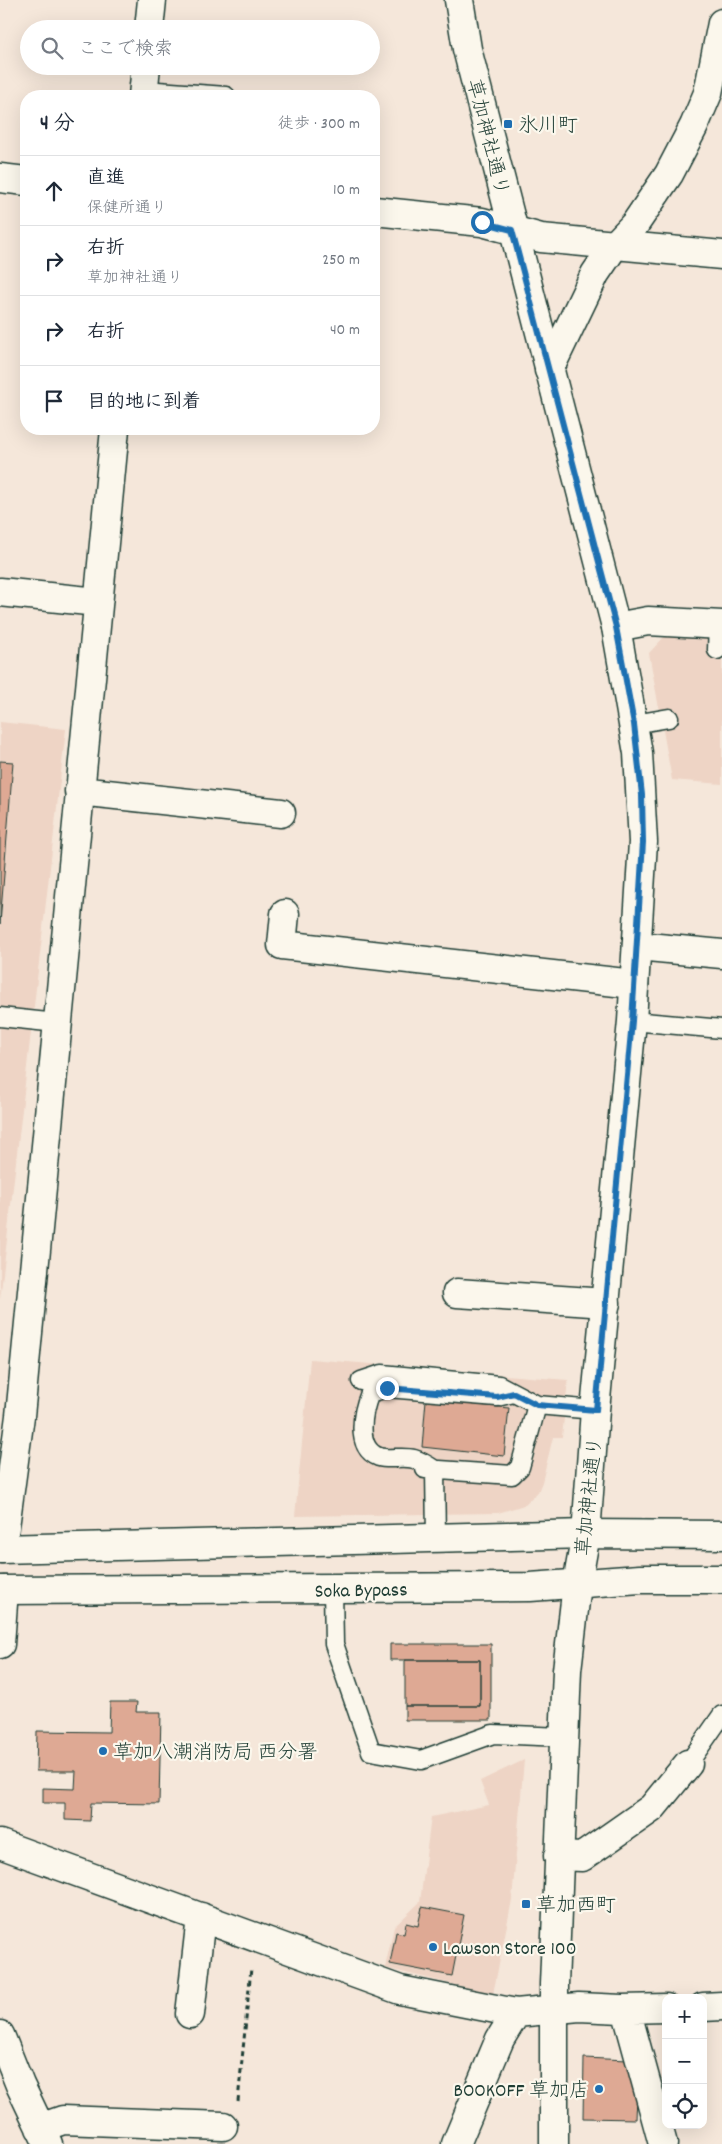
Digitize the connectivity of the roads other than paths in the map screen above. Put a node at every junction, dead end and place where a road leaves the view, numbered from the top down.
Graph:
1 (152, 0) edge
2 (459, 0) edge
3 (150, 20) edge
4 (722, 24) edge
5 (144, 84) edge
6 (185, 90) edge
7 (0, 178) edge
8 (20, 180) edge
9 (380, 212) edge
10 (512, 230) junction
11 (614, 246) junction
12 (722, 255) edge
13 (549, 370) junction
14 (114, 435) edge
15 (0, 592) edge
16 (98, 602) junction
17 (616, 627) junction
18 (719, 633) edge
19 (669, 718) dead end
20 (634, 724) junction
21 (79, 791) junction
22 (281, 813) dead end
23 (285, 914) dead end
24 (637, 946) junction
25 (722, 954) edge
26 (634, 984) junction
27 (0, 1017) edge
28 (632, 1021) junction
29 (57, 1023) junction
30 (722, 1029) edge
31 (457, 1293) dead end
32 (606, 1303) junction
33 (361, 1381) dead end
34 (514, 1393) junction
35 (537, 1405) junction
36 (596, 1410) junction
37 (410, 1468) dead end
38 (435, 1470) junction
39 (586, 1534) junction
40 (722, 1535) edge
41 (436, 1538) junction
42 (1, 1549) edge
43 (722, 1580) edge
44 (577, 1584) junction
45 (333, 1589) junction
46 (2, 1590) edge
47 (0, 1644) edge
48 (722, 1715) edge
49 (564, 1737) junction
50 (688, 1764) joint
51 (0, 1844) edge
52 (558, 1856) junction
53 (201, 1917) junction
54 (722, 2006) edge
55 (707, 2007) edge
56 (662, 2008) edge
57 (626, 2009) junction
58 (554, 2010) junction
59 (516, 2012) junction
60 (190, 2014) dead end
61 (0, 2035) edge
62 (10, 2086) edge
63 (230, 2115) road end
64 (44, 2136) edge
65 (456, 2144) edge
66 (554, 2144) edge
67 (663, 2144) edge

1 - 3 main road
2 - 10 main road, 草加神社通り
4 - 11 main road
5 - 6 lane
7 - 8 main road
9 - 10 main road
10 - 11 main road
10 - 13 main road, 草加神社通り
11 - 12 main road
11 - 13 main road
13 - 17 main road, 草加神社通り
14 - 16 main road
15 - 16 main road
16 - 21 main road
17 - 18 main road
17 - 20 main road, 草加神社通り
19 - 20 lane
20 - 24 main road, 草加神社通り
21 - 22 main road
21 - 29 main road
23 - 26 main road
24 - 25 main road
24 - 26 main road, 草加神社通り
26 - 28 main road, 草加神社通り
27 - 29 lane
28 - 30 lane
28 - 32 main road, 草加神社通り
29 - 42 main road
31 - 32 main road
32 - 36 main road, 草加神社通り
33 - 34 lane
34 - 35 lane
34 - 38 lane
35 - 36 lane
35 - 38 lane
36 - 39 main road, 草加神社通り
37 - 38 lane
38 - 41 lane
39 - 40 main road
39 - 41 main road
39 - 44 main road, 草加神社通り
41 - 42 main road
43 - 44 main road, Soka Bypass
44 - 45 main road, Soka Bypass
44 - 49 main road, 草加神社通り
45 - 46 main road, Soka Bypass
45 - 49 lane
46 - 47 main road
48 - 50 lane
49 - 52 main road, 草加神社通り
50 - 52 main road
51 - 53 main road
52 - 58 main road, 草加神社通り
53 - 59 main road
53 - 60 main road
54 - 55 main road
56 - 57 main road
57 - 58 main road
57 - 67 main road
58 - 59 main road
58 - 66 main road, 草加神社通り
59 - 65 main road
61 - 62 main road
62 - 64 main road
63 - 64 main road

